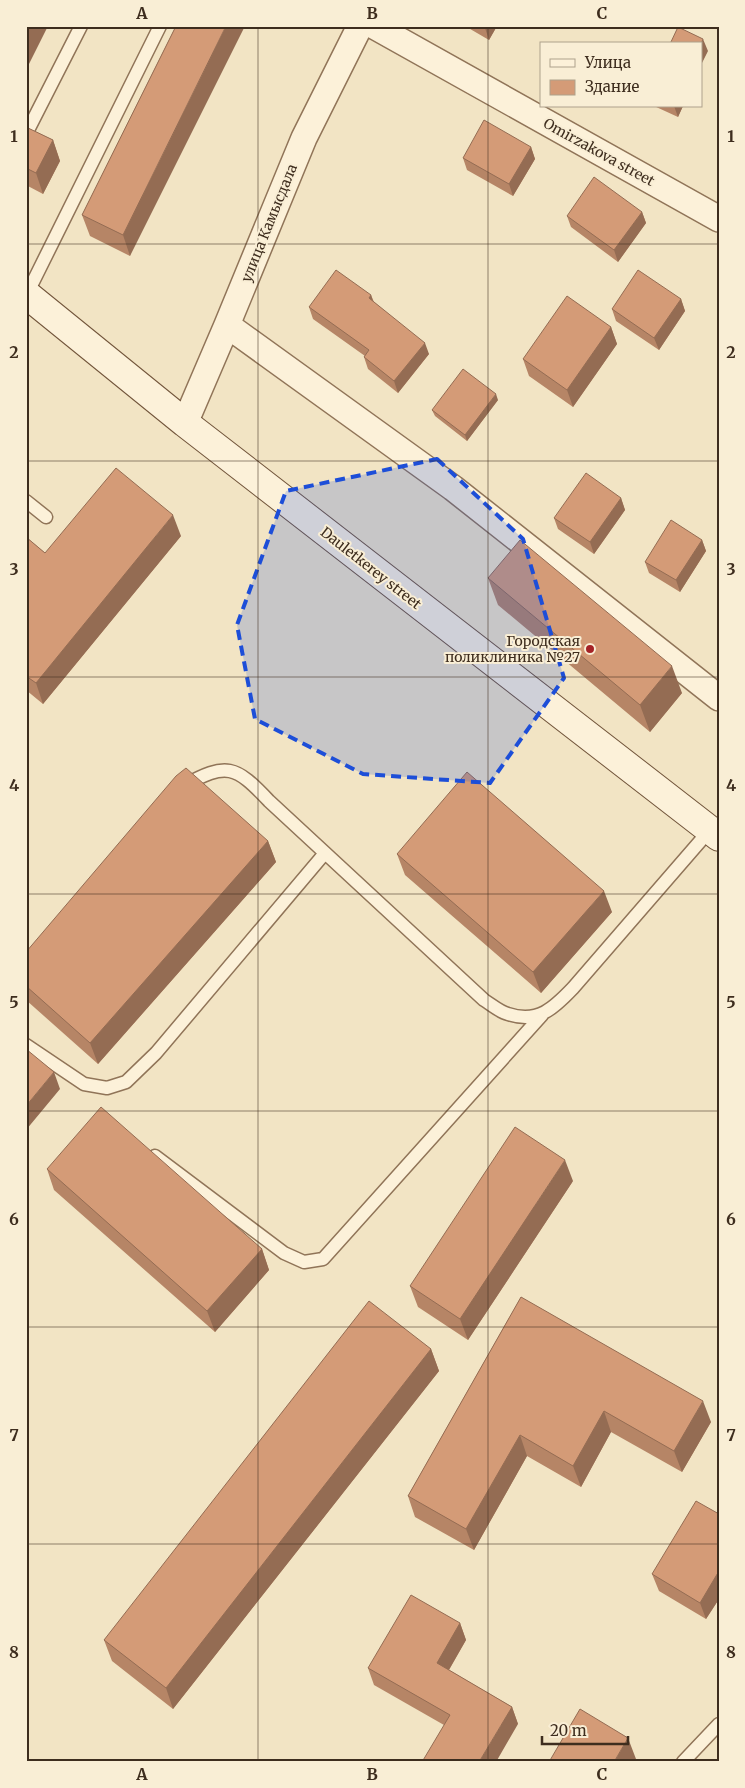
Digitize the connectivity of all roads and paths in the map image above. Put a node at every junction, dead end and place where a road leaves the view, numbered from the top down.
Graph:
1 (81, 26) edge
2 (160, 26) edge
3 (360, 26) edge
4 (374, 26) edge
5 (26, 134) edge
6 (719, 219) edge
7 (27, 294) edge
8 (227, 325) junction
9 (185, 423) junction
10 (26, 501) edge
11 (46, 517) dead end
12 (719, 698) edge
13 (176, 794) edge
14 (714, 834) edge
15 (325, 853) junction
16 (542, 1015) junction
17 (26, 1045) edge
18 (144, 1148) edge
19 (719, 1724) edge
20 (683, 1762) edge

1 - 5 lane
2 - 7 lane
3 - 8 street, улица Камысдала
4 - 6 street, Omirzakova street
7 - 9 main road, Dauletkerey street
8 - 9 street, улица Камысдала
8 - 12 street
9 - 14 main road, Dauletkerey street
10 - 11 lane
13 - 15 lane
14 - 16 lane
15 - 16 lane
15 - 17 lane
16 - 18 lane
19 - 20 lane

